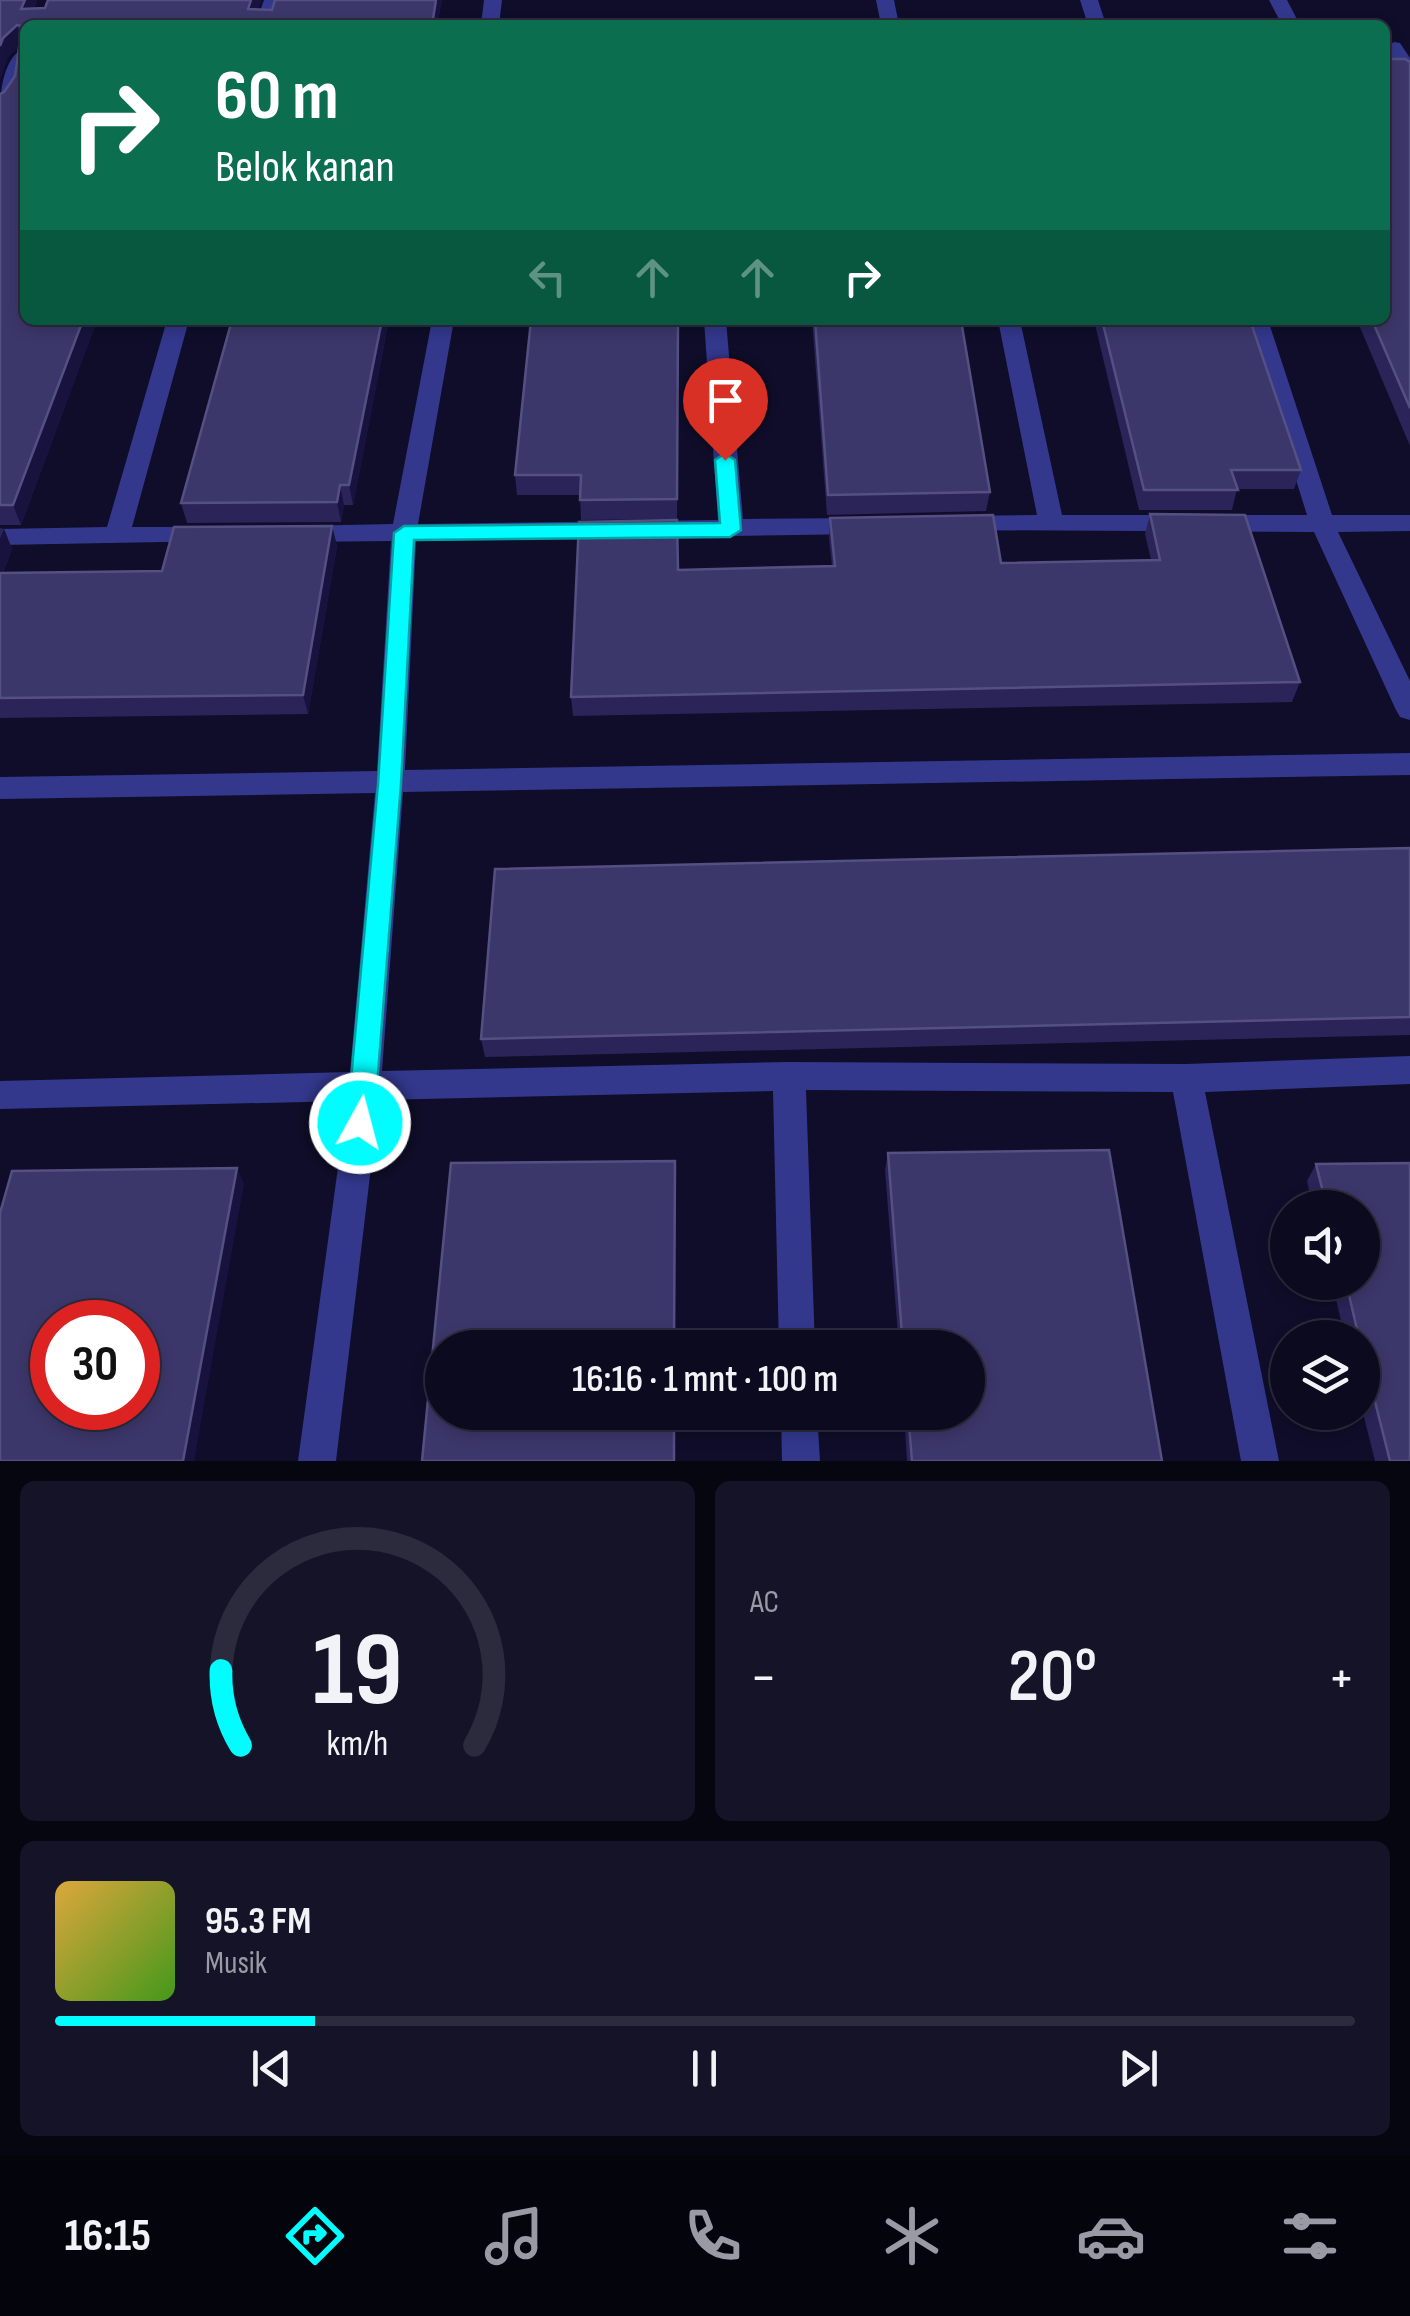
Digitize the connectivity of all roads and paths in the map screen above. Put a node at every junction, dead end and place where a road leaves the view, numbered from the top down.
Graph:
1 (1394, 47) dead end
2 (18, 61) edge
3 (1410, 74) edge
4 (0, 106) edge
5 (177, 325) edge
6 (441, 325) edge
7 (715, 325) edge
8 (1010, 325) edge
9 (1258, 325) edge
10 (1051, 522) junction
11 (1410, 523) edge
12 (938, 525) edge
13 (1322, 525) junction
14 (881, 526) edge
15 (730, 530) junction
16 (404, 533) junction
17 (232, 534) edge
18 (270, 534) edge
19 (117, 535) junction
20 (0, 537) edge
21 (1410, 710) edge
22 (1410, 764) edge
23 (390, 784) junction
24 (0, 788) edge
25 (1410, 1070) edge
26 (789, 1076) junction
27 (1186, 1078) junction
28 (365, 1086) junction
29 (0, 1095) edge
30 (796, 1330) edge
31 (799, 1430) edge
32 (317, 1461) edge
33 (800, 1461) edge
34 (1260, 1461) edge

1 - 3 street
2 - 4 street
5 - 19 street
6 - 16 street
7 - 15 street
8 - 10 street
9 - 13 street
10 - 12 street
10 - 13 street
11 - 13 street
13 - 21 street
14 - 15 street
15 - 16 street
16 - 18 street
16 - 23 street
17 - 19 street
19 - 20 street
22 - 23 street
23 - 24 street
23 - 28 street
25 - 27 street
26 - 27 street
26 - 28 street
26 - 30 street
27 - 34 street
28 - 29 street
28 - 32 street
31 - 33 street

